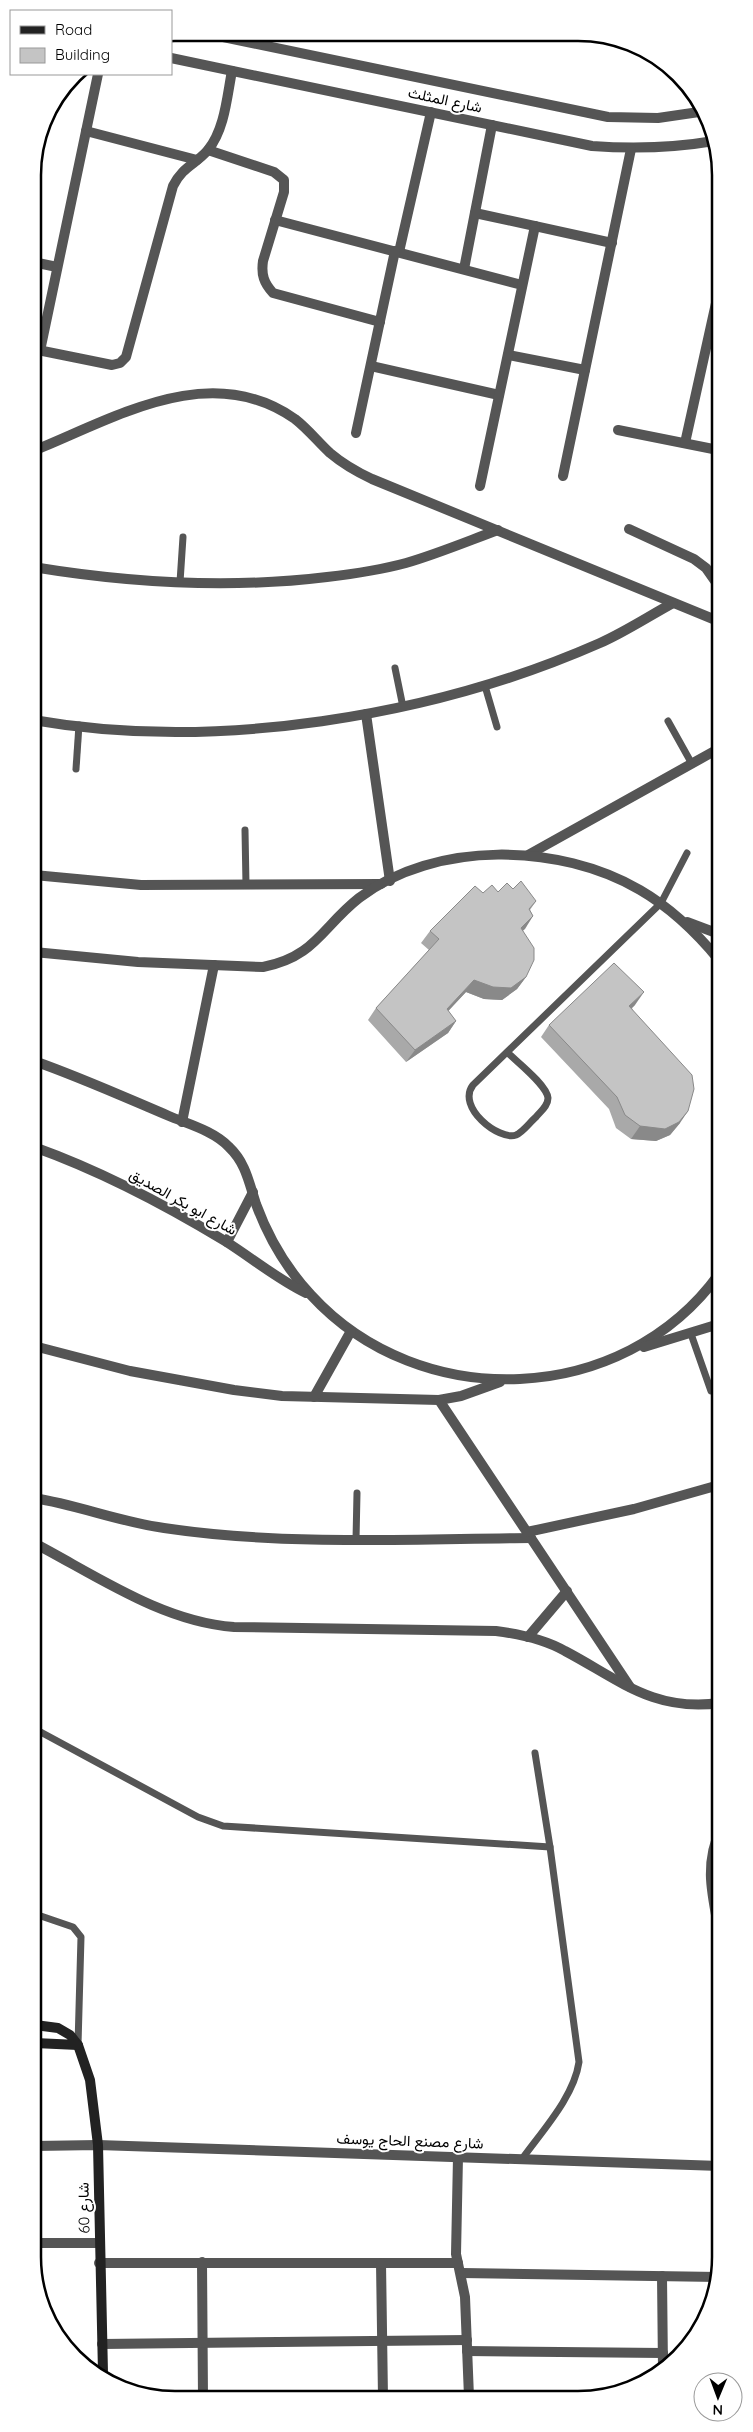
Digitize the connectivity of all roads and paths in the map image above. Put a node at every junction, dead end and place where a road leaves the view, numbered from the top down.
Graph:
1 (242, 41) edge
2 (172, 58) edge
3 (232, 71) junction
4 (98, 75) edge
5 (430, 112) junction
6 (696, 112) edge
7 (492, 125) junction
8 (86, 131) junction
9 (707, 142) edge
10 (631, 149) junction
11 (208, 150) junction
12 (197, 160) junction
13 (475, 212) junction
14 (275, 220) junction
15 (535, 226) junction
16 (612, 243) junction
17 (397, 252) junction
18 (42, 264) edge
19 (57, 268) junction
20 (464, 269) junction
21 (522, 284) junction
22 (380, 322) junction
23 (712, 322) edge
24 (42, 327) edge
25 (42, 351) edge
26 (508, 356) junction
27 (370, 366) junction
28 (586, 370) junction
29 (499, 395) junction
30 (618, 430) dead end
31 (356, 433) dead end
32 (685, 444) junction
33 (42, 447) edge
34 (712, 449) edge
35 (563, 476) dead end
36 (480, 486) dead end
37 (629, 529) dead end
38 (498, 530) junction
39 (183, 537) dead end
40 (42, 567) edge
41 (712, 576) edge
42 (180, 582) junction
43 (673, 603) junction
44 (712, 619) edge
45 (395, 668) dead end
46 (485, 686) junction
47 (403, 707) junction
48 (366, 714) junction
49 (42, 721) edge
50 (668, 721) dead end
51 (79, 725) junction
52 (497, 727) dead end
53 (712, 753) edge
54 (692, 764) junction
55 (76, 769) dead end
56 (245, 830) dead end
57 (687, 853) dead end
58 (528, 855) junction
59 (42, 876) edge
60 (386, 883) junction
61 (246, 885) junction
62 (661, 903) junction
63 (683, 921) junction
64 (712, 931) edge
65 (712, 952) edge
66 (42, 953) edge
67 (214, 965) junction
68 (507, 1052) junction
69 (42, 1064) edge
70 (182, 1122) junction
71 (42, 1150) edge
72 (253, 1192) junction
73 (227, 1242) junction
74 (711, 1283) edge
75 (311, 1295) junction
76 (711, 1327) edge
77 (351, 1331) junction
78 (692, 1334) junction
79 (41, 1348) edge
80 (630, 1350) junction
81 (501, 1381) junction
82 (711, 1391) dead end
83 (314, 1397) junction
84 (440, 1400) junction
85 (711, 1487) edge
86 (357, 1492) dead end
87 (41, 1500) edge
88 (529, 1535) junction
89 (356, 1540) junction
90 (41, 1547) edge
91 (567, 1591) junction
92 (528, 1637) junction
93 (632, 1690) junction
94 (711, 1704) edge
95 (41, 1732) edge
96 (535, 1753) dead end
97 (550, 1847) junction
98 (711, 1848) edge
99 (711, 1887) edge
100 (41, 1916) edge
101 (41, 2026) edge
102 (41, 2043) edge
103 (78, 2045) junction
104 (98, 2145) junction
105 (41, 2146) edge
106 (458, 2157) junction
107 (522, 2159) junction
108 (711, 2166) edge
109 (41, 2243) edge
110 (99, 2243) junction
111 (202, 2262) junction
112 (99, 2263) junction
113 (381, 2263) junction
114 (460, 2268) junction
115 (662, 2276) junction
116 (710, 2277) edge
117 (382, 2341) junction
118 (202, 2343) junction
119 (102, 2344) junction
120 (467, 2345) junction
121 (663, 2353) junction
122 (663, 2359) edge
123 (102, 2369) edge
124 (203, 2391) edge
125 (383, 2391) edge
126 (468, 2391) edge

1 - 6 street, شارع المثلث
2 - 3 street, شارع المثلث
3 - 5 street, شارع المثلث
3 - 11 street
4 - 8 street
5 - 7 street, شارع المثلث
5 - 17 street
7 - 10 street, شارع المثلث
7 - 13 street
8 - 12 street
8 - 19 street
9 - 10 street, شارع المثلث
10 - 16 street
11 - 12 street
11 - 14 street
12 - 25 street
13 - 15 street
13 - 20 street
14 - 17 street
14 - 22 street
15 - 16 street
15 - 21 street
16 - 28 street
17 - 20 street
17 - 22 street
18 - 19 street
19 - 24 street
20 - 21 street
21 - 26 street
22 - 27 street
23 - 32 street
26 - 28 street
26 - 29 street
27 - 29 street
27 - 31 street
28 - 35 street
29 - 36 street
30 - 32 street
32 - 34 street
33 - 38 street
37 - 41 street
38 - 42 street
38 - 43 street
39 - 42 lane
40 - 42 street
43 - 44 street
43 - 46 street
45 - 47 lane
46 - 47 street
46 - 52 lane
47 - 48 street
48 - 51 street
48 - 60 street
49 - 51 street
50 - 54 lane
51 - 55 lane
53 - 54 street
54 - 58 street
56 - 61 lane
57 - 62 lane
58 - 60 street
58 - 62 street
59 - 61 street
60 - 61 street
60 - 67 street
62 - 63 street
62 - 68 lane
63 - 64 street
63 - 65 street
66 - 67 street
67 - 70 street
68 - 68 lane
69 - 70 street
70 - 72 street
71 - 73 street, شارع ابو بكر الصديق
72 - 73 street
72 - 75 street
73 - 75 street, شارع ابو بكر الصديق
74 - 80 street
75 - 77 street
76 - 78 street
77 - 81 street
77 - 83 street
78 - 80 street
78 - 82 lane
79 - 83 street
80 - 81 street
81 - 84 street
83 - 84 street
84 - 88 street
85 - 88 street
86 - 89 lane
87 - 89 street
88 - 89 street
88 - 91 street
90 - 92 street
91 - 92 street
91 - 93 street
92 - 93 street
93 - 94 street
95 - 97 lane
96 - 97 lane
97 - 107 lane
98 - 99 lane
100 - 103 lane
101 - 103 street
102 - 103 street
103 - 104 street, شارع 60
104 - 105 street, شارع مصنع الحاج يوسف
104 - 106 street, شارع مصنع الحاج يوسف
104 - 110 street, شارع 60
106 - 107 street, شارع مصنع الحاج يوسف
106 - 114 street
107 - 108 street, شارع مصنع الحاج يوسف
109 - 110 street
110 - 112 street, شارع 60
111 - 112 street
111 - 113 street
111 - 118 street
112 - 119 street, شارع 60
113 - 114 street
113 - 117 street
114 - 115 street
114 - 120 street
115 - 116 street
115 - 121 street
117 - 118 street
117 - 120 street
117 - 125 street
118 - 119 street
118 - 124 street
119 - 123 street, شارع 60
120 - 121 street
120 - 126 street
121 - 122 street

